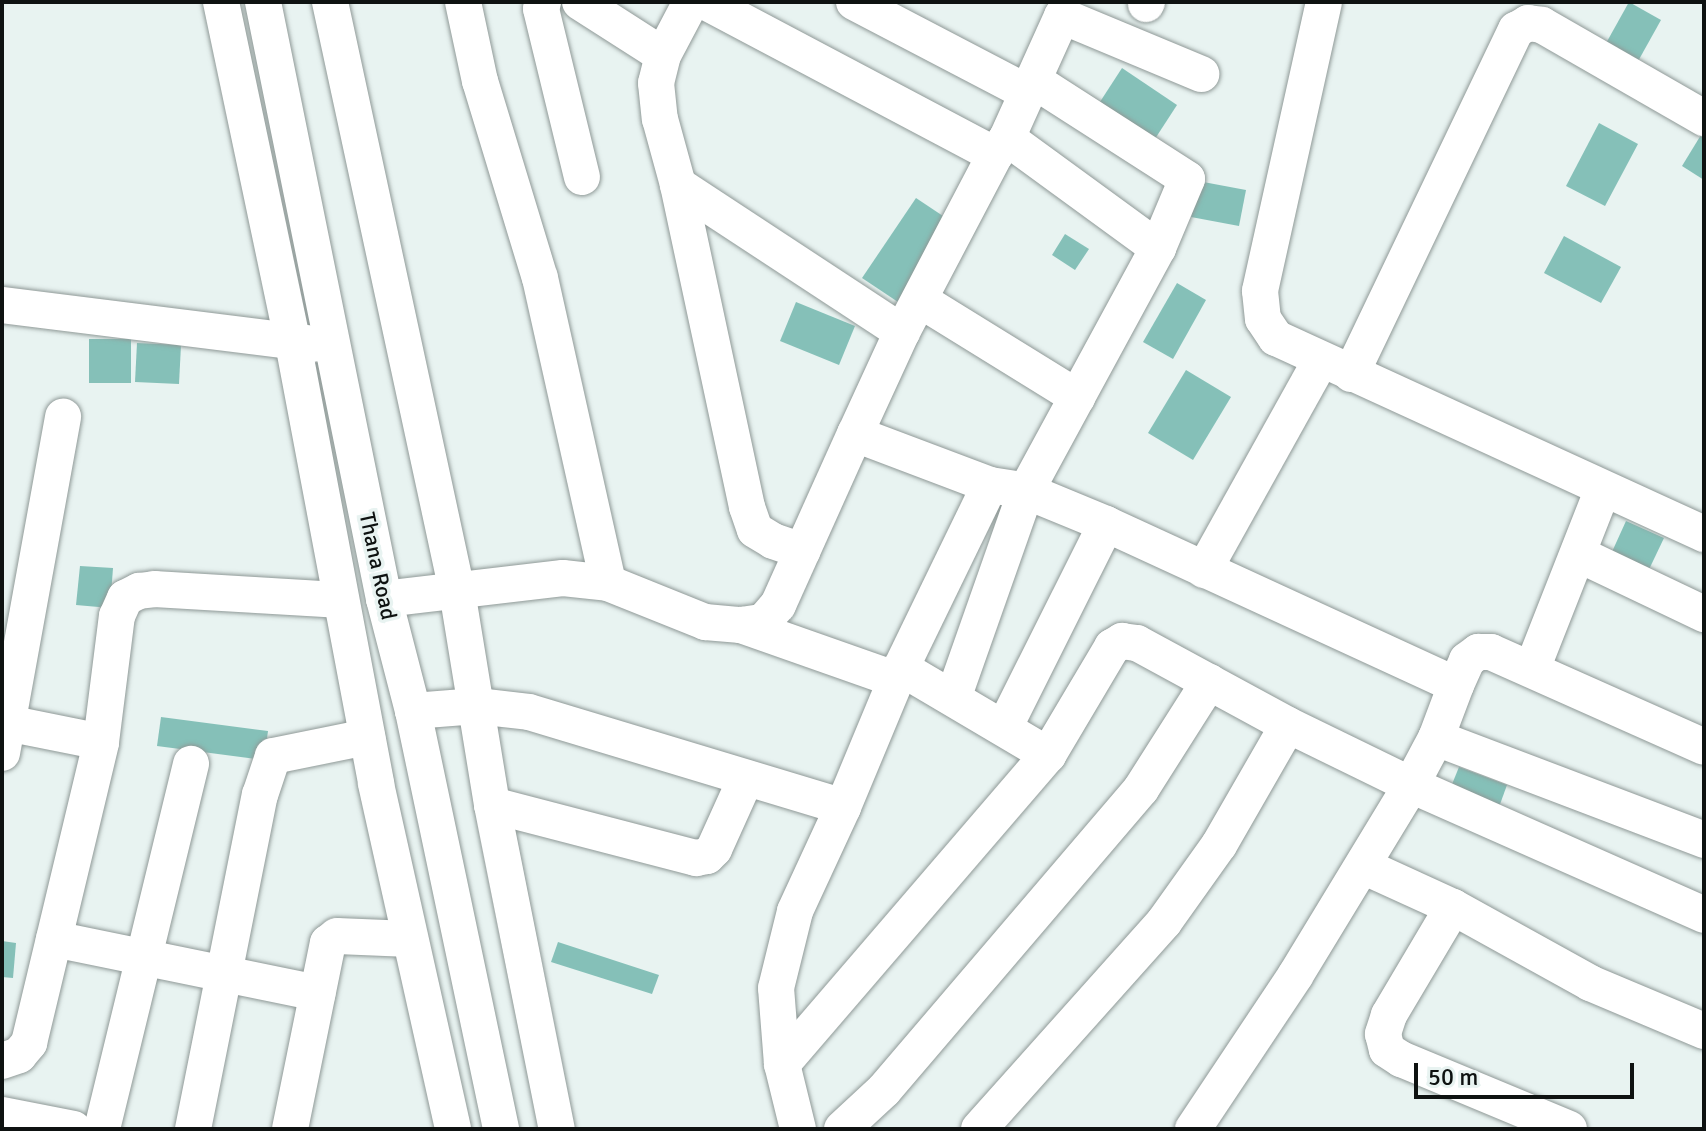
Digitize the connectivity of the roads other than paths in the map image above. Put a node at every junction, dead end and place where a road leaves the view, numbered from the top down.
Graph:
1 (221, 2) edge
2 (263, 2) edge
3 (330, 2) edge
4 (463, 2) edge
5 (543, 2) edge
6 (580, 2) edge
7 (691, 2) edge
8 (706, 2) edge
9 (854, 2) edge
10 (1324, 2) edge
11 (1056, 7) edge
12 (663, 55) junction
13 (1201, 74) dead end
14 (1030, 87) junction
15 (1704, 118) edge
16 (1001, 146) junction
17 (582, 177) dead end
18 (678, 185) junction
19 (1158, 248) junction
20 (920, 300) junction
21 (2, 305) edge
22 (902, 332) junction
23 (293, 343) junction
24 (333, 346) junction
25 (1336, 367) junction
26 (1077, 397) junction
27 (63, 416) dead end
28 (855, 434) junction
29 (990, 485) junction
30 (1603, 489) junction
31 (1026, 491) junction
32 (1106, 524) junction
33 (1704, 534) edge
34 (802, 551) junction
35 (1578, 554) junction
36 (1204, 570) junction
37 (608, 583) junction
38 (457, 591) junction
39 (384, 599) junction
40 (341, 600) junction
41 (1704, 614) edge
42 (741, 625) junction
43 (1532, 669) junction
44 (899, 674) junction
45 (1209, 682) junction
46 (1456, 685) junction
47 (953, 698) junction
48 (477, 706) junction
49 (413, 711) junction
50 (1288, 725) junction
51 (1004, 728) junction
52 (4, 733) edge
53 (367, 737) junction
54 (1436, 738) junction
55 (101, 742) junction
56 (1704, 747) edge
57 (1048, 755) junction
58 (191, 764) dead end
59 (746, 778) junction
60 (1411, 785) junction
61 (492, 805) junction
62 (843, 807) junction
63 (1704, 840) edge
64 (1363, 866) junction
65 (1453, 907) junction
66 (1704, 915) edge
67 (54, 939) junction
68 (410, 939) junction
69 (145, 957) junction
70 (227, 973) junction
71 (318, 993) junction
72 (1704, 1031) edge
73 (2, 1061) edge
74 (782, 1064) junction
75 (2, 1115) edge
76 (74, 1129) edge
77 (102, 1129) edge
78 (193, 1129) edge
79 (290, 1129) edge
80 (453, 1129) edge
81 (501, 1129) edge
82 (557, 1129) edge
83 (798, 1129) edge
84 (842, 1129) edge
85 (979, 1129) edge
86 (1193, 1129) edge
87 (1569, 1129) edge

1 - 23 street, Thana Road
2 - 24 street, Thana Road
3 - 38 street
4 - 37 street
5 - 17 street
6 - 12 street
7 - 12 street
8 - 16 street
9 - 14 street
10 - 25 street
11 - 13 street
11 - 14 street
12 - 18 street
14 - 16 street
14 - 19 street
15 - 25 street
16 - 19 street
16 - 20 street
18 - 22 street
18 - 34 street
19 - 26 street
20 - 22 street
20 - 26 street
21 - 23 street
22 - 28 street
23 - 24 street
23 - 40 street, Thana Road
24 - 39 street, Thana Road
25 - 30 street
25 - 36 street
26 - 31 street
27 - 52 street
28 - 29 street
28 - 34 street
29 - 31 street
29 - 44 street
30 - 33 street
30 - 35 street
31 - 32 street
31 - 47 street
32 - 36 street
32 - 51 street
34 - 42 street
35 - 41 street
35 - 43 street
36 - 46 street
37 - 38 street
37 - 42 street
38 - 39 street
38 - 48 street
39 - 49 street, Thana Road
40 - 53 street, Thana Road
40 - 55 street
42 - 44 street
43 - 46 street
43 - 56 street
44 - 47 street
44 - 62 street
45 - 50 street
45 - 57 street
45 - 84 street
46 - 54 street
47 - 51 street
48 - 49 street
48 - 59 street
48 - 61 street
49 - 81 street, Thana Road
50 - 60 street
50 - 85 street
51 - 57 street
52 - 55 street
53 - 68 street, Thana Road
53 - 70 street
54 - 60 street
54 - 63 street
55 - 67 street
57 - 74 street
58 - 69 street
59 - 61 street
59 - 62 street
60 - 64 street
60 - 66 street
61 - 82 street
62 - 74 street
64 - 65 street
64 - 86 street
65 - 72 street
65 - 87 street
67 - 69 street
67 - 73 street
68 - 71 street
68 - 80 street, Thana Road
69 - 70 street
69 - 77 street
70 - 71 street
70 - 78 street
71 - 79 street
74 - 83 street
75 - 76 street

